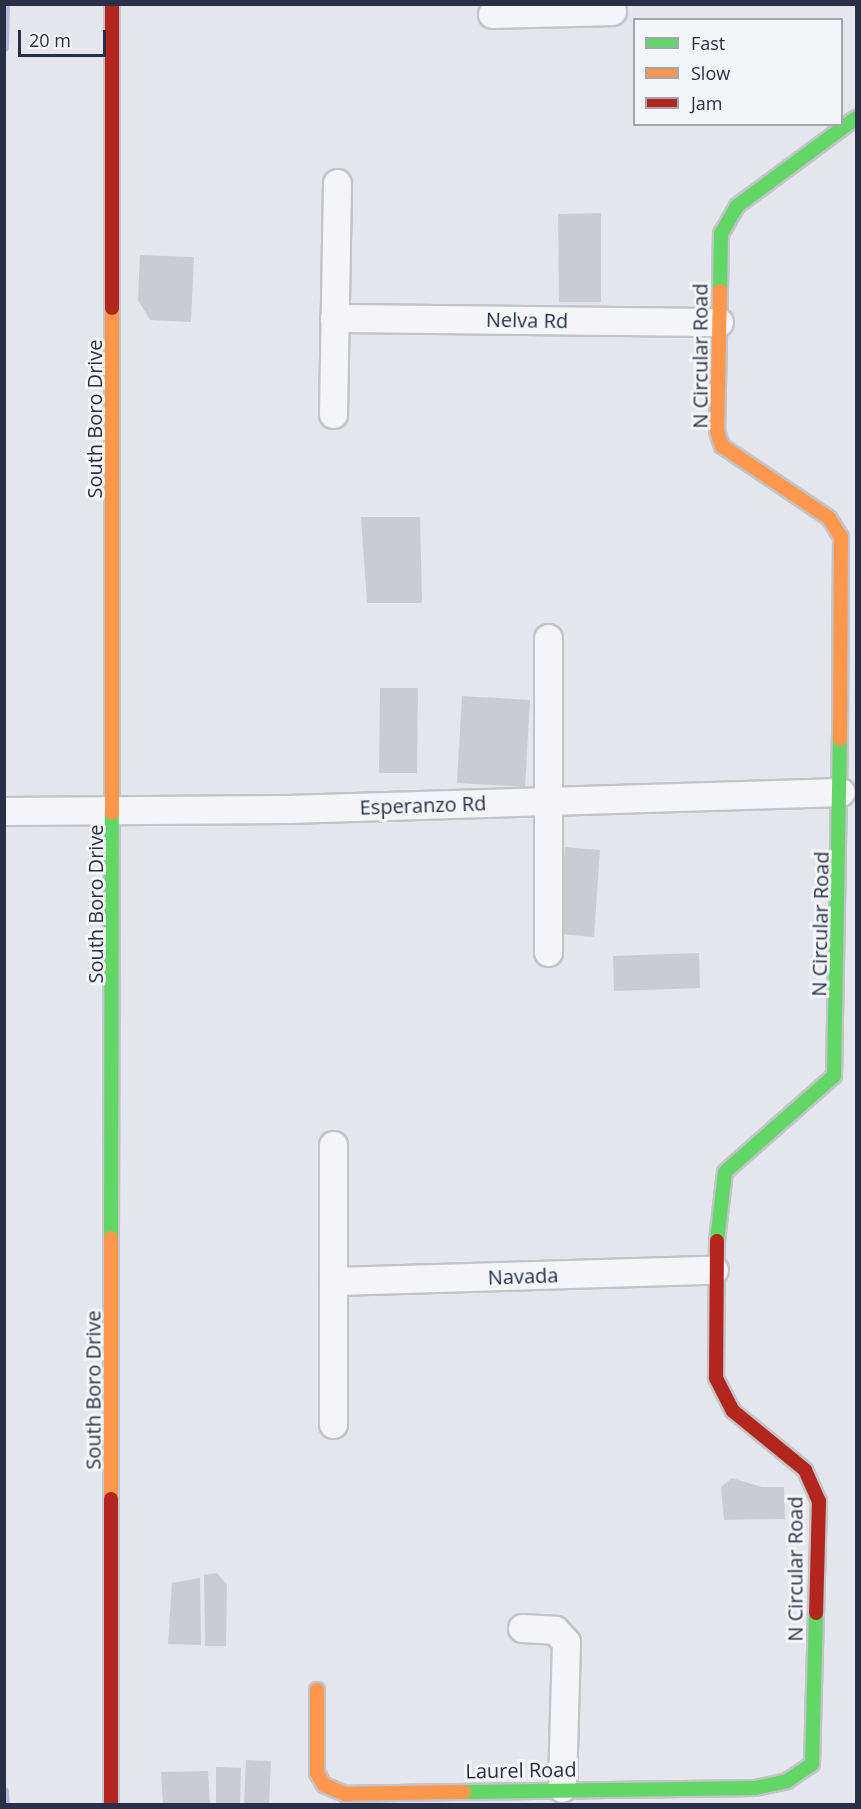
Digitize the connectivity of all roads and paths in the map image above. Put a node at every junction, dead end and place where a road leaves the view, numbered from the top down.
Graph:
1 (112, 4) edge
2 (541, 9) edge
3 (612, 12) dead end
4 (492, 14) dead end
5 (856, 118) edge
6 (337, 183) dead end
7 (334, 318) junction
8 (719, 322) junction
9 (333, 414) dead end
10 (548, 638) dead end
11 (841, 792) junction
12 (548, 801) junction
13 (115, 809) junction
14 (4, 811) edge
15 (548, 952) dead end
16 (333, 1145) dead end
17 (714, 1270) junction
18 (333, 1281) junction
19 (333, 1424) dead end
20 (522, 1628) dead end
21 (317, 1690) dead end
22 (812, 1764) joint
23 (562, 1788) junction
24 (111, 1804) edge

1 - 13 street, South Boro Drive
2 - 3 street
2 - 4 street
5 - 8 street, N Circular Road
6 - 7 street
7 - 8 street, Nelva Rd
7 - 9 street
8 - 11 street, N Circular Road
10 - 12 street
11 - 12 street, Esperanzo Rd
11 - 17 street, N Circular Road
12 - 13 street, Esperanzo Rd
12 - 15 street
13 - 14 street, Esperanzo Rd
13 - 24 street, South Boro Drive
16 - 18 street
17 - 18 street, Navada
17 - 22 street, N Circular Road
18 - 19 street
20 - 23 street
21 - 23 street, Laurel Road
22 - 23 street, Laurel Road

